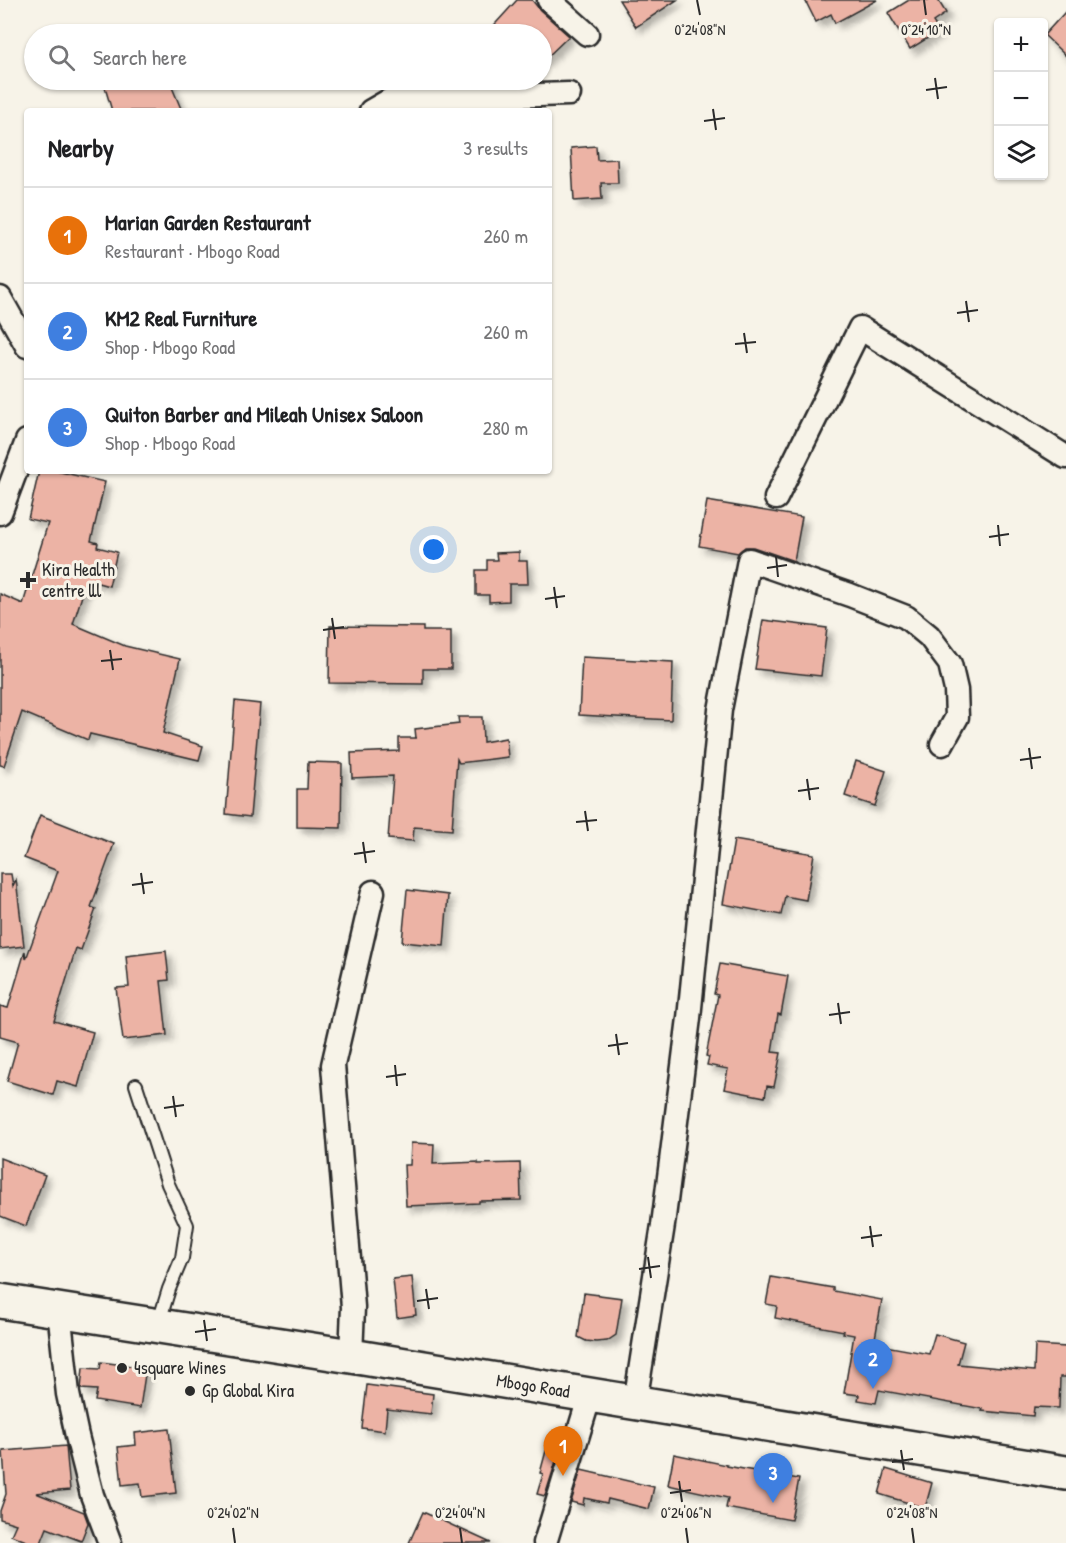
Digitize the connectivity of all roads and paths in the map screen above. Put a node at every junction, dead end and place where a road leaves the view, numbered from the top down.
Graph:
1 (549, 0) edge
2 (587, 34) dead end
3 (569, 94) dead end
4 (376, 108) edge
5 (0, 298) edge
6 (24, 341) edge
7 (24, 449) edge
8 (1066, 457) edge
9 (776, 498) dead end
10 (0, 513) edge
11 (942, 744) dead end
12 (373, 892) dead end
13 (136, 1085) dead end
14 (0, 1301) edge
15 (59, 1310) junction
16 (158, 1325) junction
17 (351, 1356) junction
18 (590, 1395) junction
19 (635, 1403) junction
20 (1066, 1473) edge
21 (110, 1543) edge
22 (545, 1543) edge

1 - 2 street
3 - 4 street
5 - 6 street
7 - 10 street
8 - 9 street
11 - 19 street
12 - 17 street
13 - 16 lane
14 - 15 main road, Mbogo Road
15 - 16 main road, Mbogo Road
15 - 21 street
16 - 17 main road, Mbogo Road
17 - 18 main road, Mbogo Road
18 - 19 main road, Mbogo Road
18 - 22 street
19 - 20 main road, Mbogo Road

